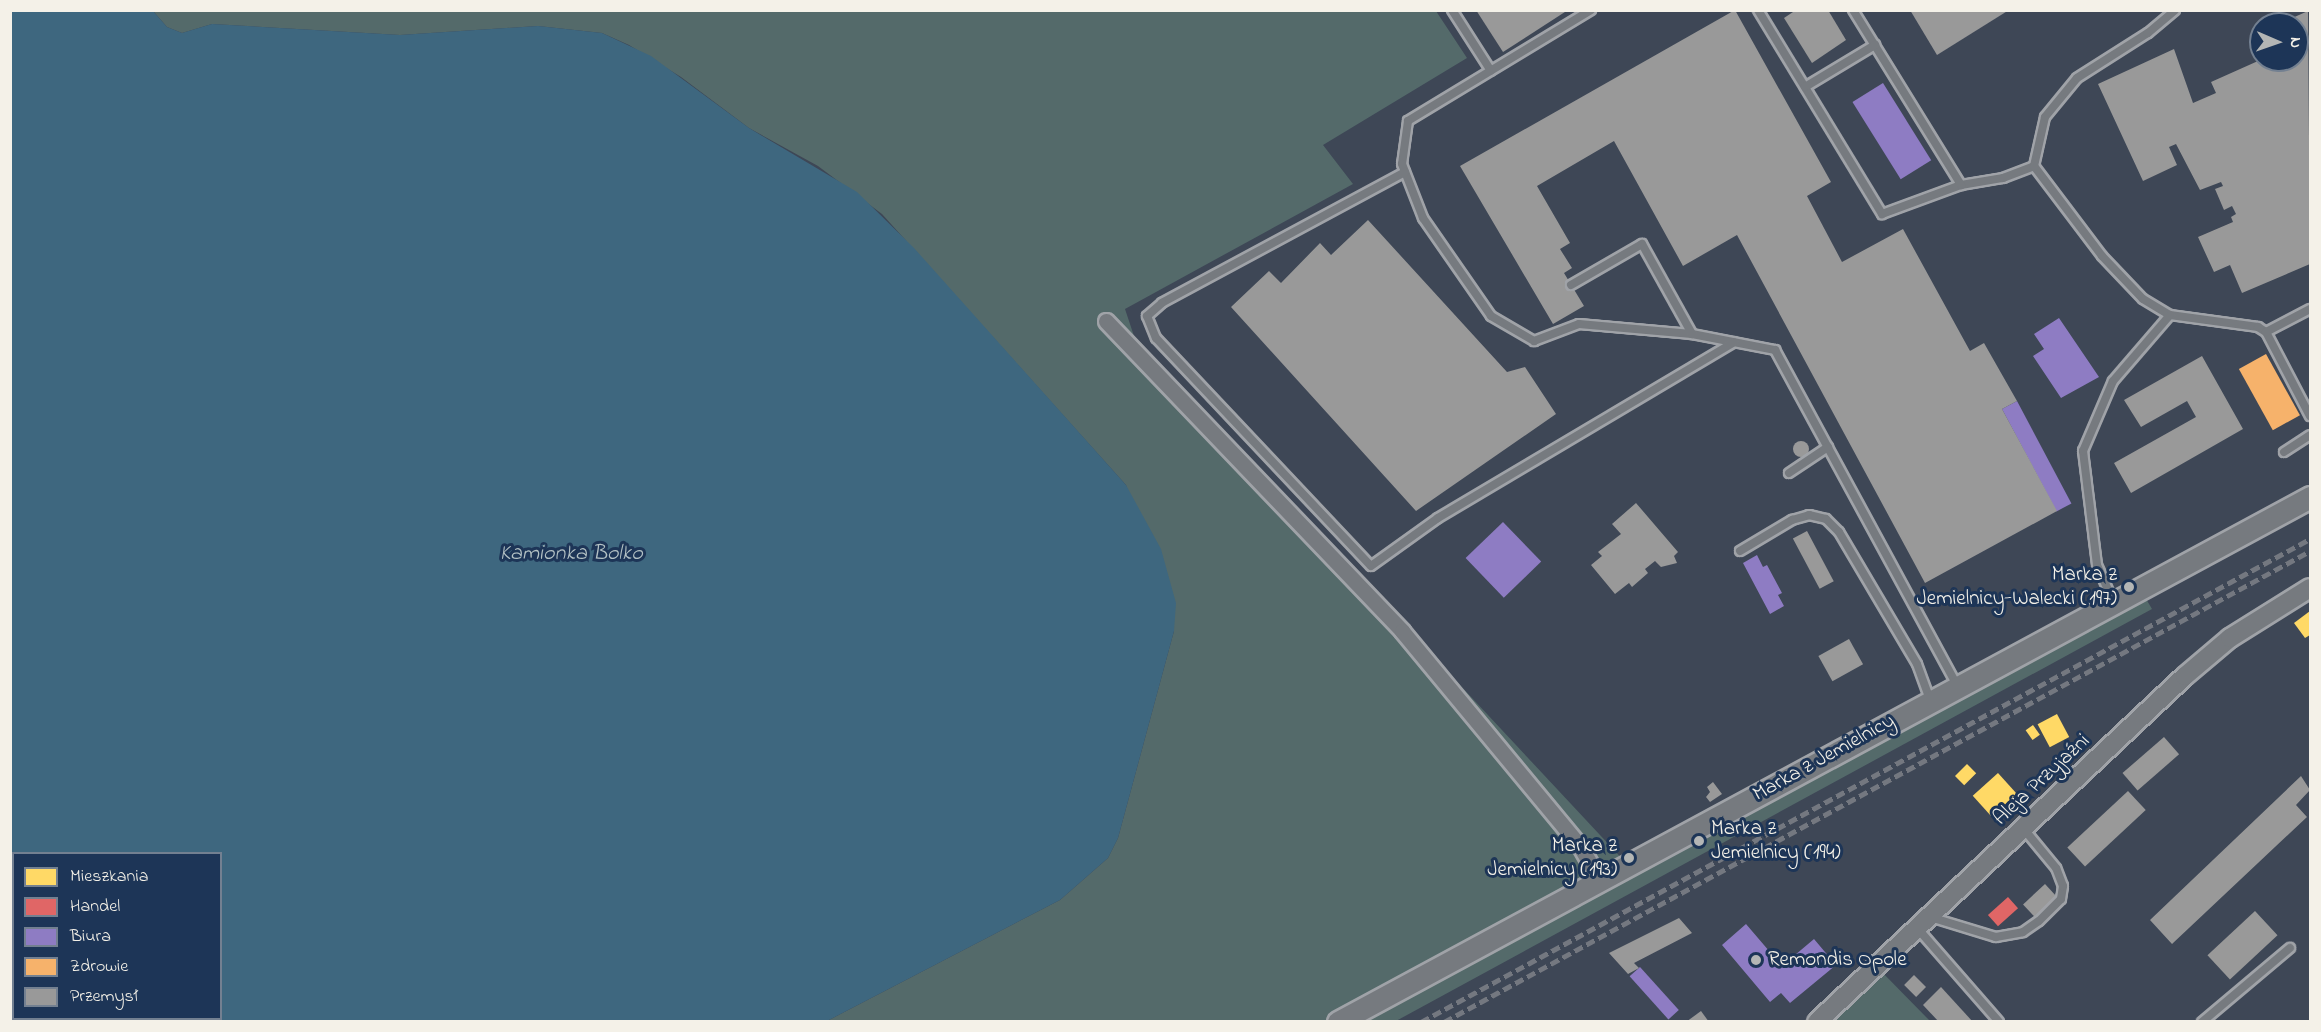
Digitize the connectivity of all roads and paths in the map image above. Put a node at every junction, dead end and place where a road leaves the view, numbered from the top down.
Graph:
1 (1452, 10) edge
2 (1592, 10) edge
3 (1758, 10) edge
4 (1853, 10) edge
5 (2175, 10) edge
6 (1875, 45) junction
7 (1491, 71) junction
8 (1804, 87) junction
9 (2034, 166) junction
10 (1405, 172) junction
11 (1961, 185) junction
12 (1571, 285) dead end
13 (2310, 309) edge
14 (2170, 315) junction
15 (1106, 321) dead end
16 (2266, 332) junction
17 (1692, 334) junction
18 (1734, 342) junction
19 (2310, 416) edge
20 (2310, 435) edge
21 (1828, 447) junction
22 (2284, 452) dead end
23 (1789, 473) dead end
24 (2310, 497) edge
25 (1740, 551) dead end
26 (2310, 588) edge
27 (2113, 601) junction
28 (1957, 685) junction
29 (1930, 700) junction
30 (2023, 828) junction
31 (1600, 880) junction
32 (1923, 922) junction
33 (2290, 948) dead end
34 (1338, 1022) edge
35 (1817, 1022) edge
36 (1999, 1022) edge
37 (2202, 1022) edge

1 - 7 lane
2 - 7 lane
3 - 8 lane
4 - 6 lane
5 - 9 lane
6 - 8 lane
6 - 11 lane
7 - 10 lane
8 - 11 lane
9 - 11 lane
9 - 14 lane
10 - 17 lane
10 - 18 lane
12 - 17 lane
13 - 16 lane
14 - 16 lane
14 - 27 lane
15 - 31 street
16 - 19 lane
17 - 18 lane
18 - 21 lane
20 - 22 lane
21 - 23 lane
21 - 28 lane
24 - 27 main road, Marka z Jemielnicy
25 - 29 lane
26 - 30 street, Aleja Przyjaźni
27 - 28 main road, Marka z Jemielnicy
28 - 29 main road, Marka z Jemielnicy
29 - 31 main road, Marka z Jemielnicy
30 - 32 street, Aleja Przyjaźni
30 - 32 lane
31 - 34 main road, Marka z Jemielnicy
32 - 35 street, Aleja Przyjaźni
32 - 36 lane
33 - 37 lane

